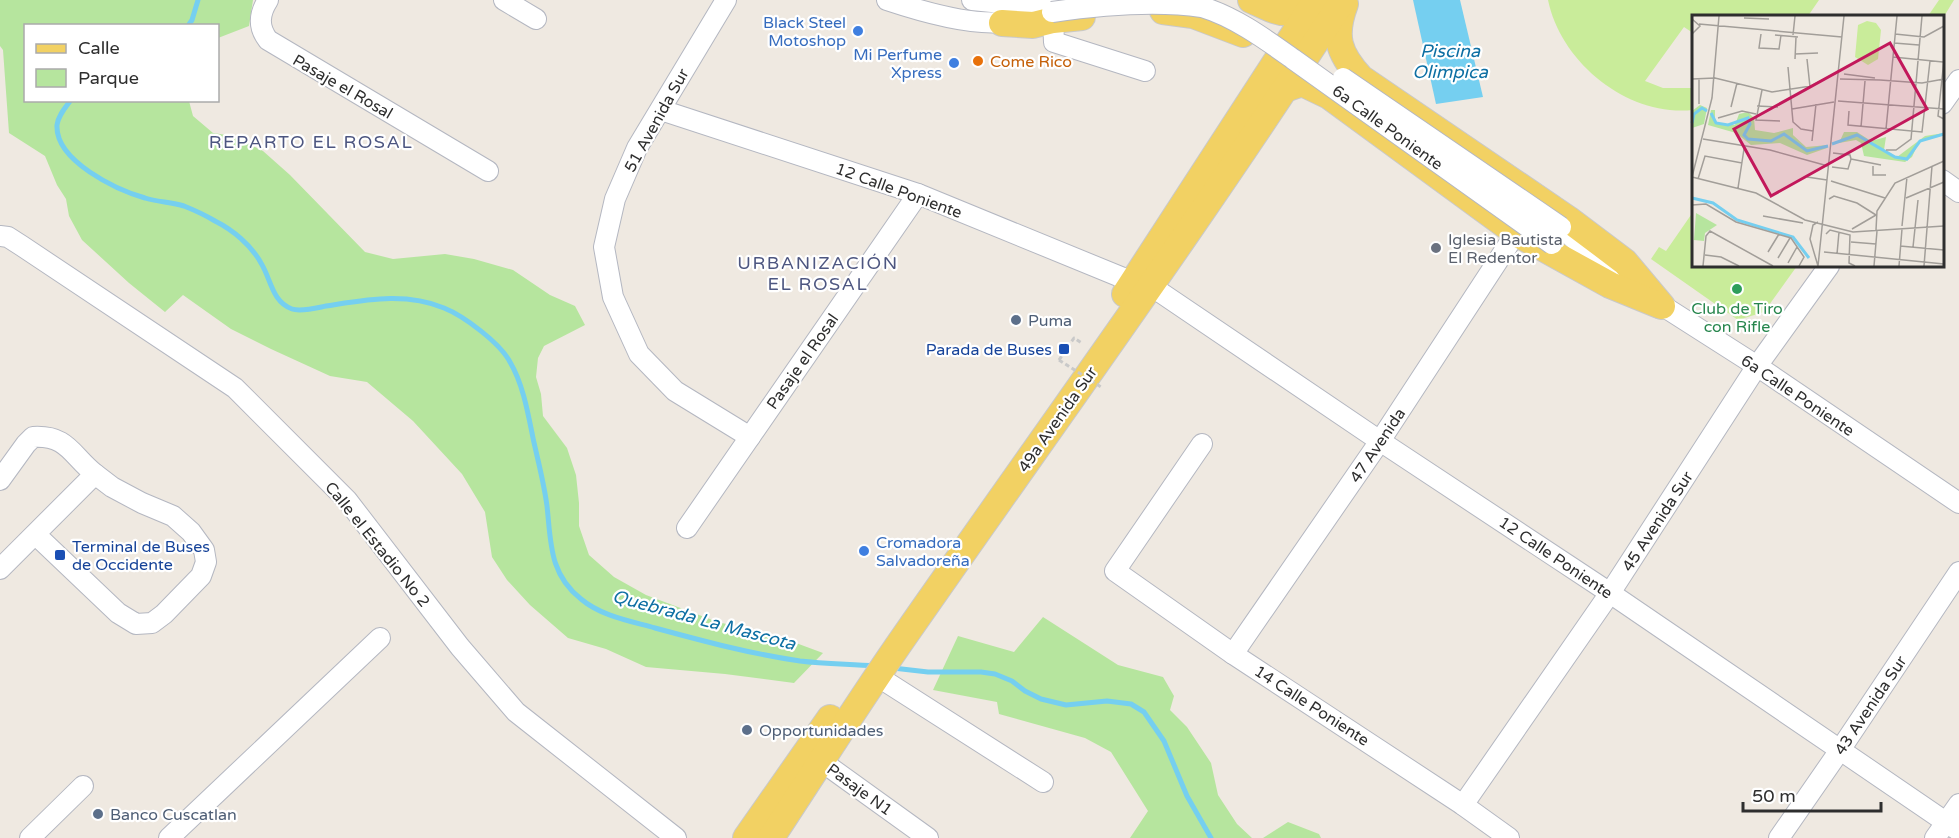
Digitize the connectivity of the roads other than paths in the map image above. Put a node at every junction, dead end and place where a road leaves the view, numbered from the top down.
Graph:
1 (268, 0) edge
2 (504, 0) edge
3 (726, 0) edge
4 (887, 0) edge
5 (972, 0) edge
6 (1216, 0) edge
7 (1311, 0) edge
8 (1316, 0) edge
9 (1345, 0) edge
10 (1261, 5) edge
11 (1053, 8) edge
12 (537, 19) dead end
13 (1002, 23) joint
14 (1248, 36) junction
15 (1297, 54) junction
16 (1346, 61) junction
17 (1145, 71) dead end
18 (1959, 80) edge
19 (1285, 89) junction
20 (1257, 91) junction
21 (1329, 96) junction
22 (1944, 101) edge
23 (661, 110) junction
24 (488, 171) dead end
25 (1944, 181) edge
26 (1959, 192) edge
27 (918, 194) junction
28 (1516, 233) junction
29 (0, 236) edge
30 (1828, 267) edge
31 (1142, 284) junction
32 (1662, 306) junction
33 (1757, 366) junction
34 (750, 437) junction
35 (1380, 441) junction
36 (1202, 444) dead end
37 (94, 474) junction
38 (0, 480) edge
39 (1959, 503) edge
40 (687, 528) dead end
41 (35, 534) junction
42 (1, 568) edge
43 (1959, 572) edge
44 (1610, 593) junction
45 (897, 635) junction
46 (380, 638) dead end
47 (1233, 654) junction
48 (872, 676) junction
49 (1840, 750) junction
50 (821, 761) junction
51 (1043, 782) dead end
52 (83, 786) dead end
53 (1959, 804) edge
54 (1463, 805) junction
55 (1947, 831) edge
56 (30, 838) edge
57 (169, 838) edge
58 (676, 838) edge
59 (746, 838) edge
60 (771, 838) edge
61 (928, 838) edge
62 (1509, 838) edge
63 (1779, 838) edge

1 - 24 street, Pasaje el Rosal
2 - 12 street
3 - 23 street, 51 Avenida Sur
4 - 13 street
5 - 11 street
6 - 15 street
7 - 10 main road
8 - 20 main road, 49a Avenida Sur
9 - 16 main road
9 - 19 main road, 49a Avenida Sur
10 - 14 main road
11 - 13 main road
11 - 14 main road
11 - 15 street, bridge
11 - 17 street
14 - 20 main road
15 - 32 street, 6a Calle Poniente, bridge
16 - 21 main road
16 - 32 main road
18 - 22 street
19 - 21 main road
19 - 31 main road, 49a Avenida Sur
20 - 31 main road, 49a Avenida Sur
21 - 28 main road
23 - 27 street, 12 Calle Poniente
23 - 34 street, 51 Avenida Sur
25 - 26 street
27 - 31 street, 12 Calle Poniente
27 - 34 street, Pasaje el Rosal
28 - 32 main road
28 - 35 street, 47 Avenida
29 - 58 street, Calle el Estadio No 2
30 - 33 street, 45 Avenida Sur
31 - 35 street, 12 Calle Poniente
31 - 45 main road, 49a Avenida Sur
31 - 45 main road, 49a Avenida Sur
32 - 33 street, 6a Calle Poniente
33 - 39 street, 6a Calle Poniente
33 - 44 street, 45 Avenida Sur
34 - 40 street, Pasaje el Rosal
35 - 44 street, 12 Calle Poniente
35 - 47 street, 47 Avenida
36 - 47 street, 14 Calle Poniente
37 - 38 street
37 - 41 street
37 - 41 street
41 - 42 street
43 - 49 street, 43 Avenida Sur
44 - 49 street, 12 Calle Poniente
44 - 54 street, 45 Avenida Sur
45 - 48 main road, 49a Avenida Sur
46 - 57 street
47 - 54 street, 14 Calle Poniente
48 - 50 main road, 49a Avenida Sur
48 - 51 street
48 - 59 main road, 49a Avenida Sur
49 - 55 street, 12 Calle Poniente
49 - 63 street, 43 Avenida Sur
50 - 60 main road, 49a Avenida Sur
50 - 61 street, Pasaje N1
52 - 56 street
53 - 55 street
54 - 62 street, 14 Calle Poniente

